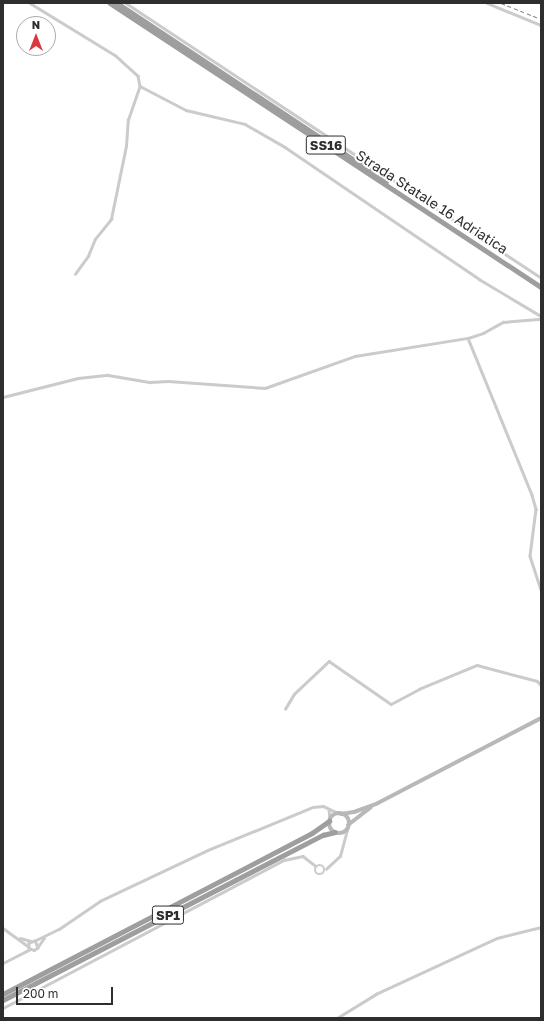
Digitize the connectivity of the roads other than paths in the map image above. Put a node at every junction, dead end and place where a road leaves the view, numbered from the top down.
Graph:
1 (30, 3) edge
2 (110, 3) edge
3 (117, 3) edge
4 (126, 3) edge
5 (487, 3) edge
6 (541, 25) edge
7 (140, 86) junction
8 (75, 274) dead end
9 (541, 278) edge
10 (541, 284) edge
11 (541, 287) edge
12 (541, 316) edge
13 (541, 319) edge
14 (468, 338) junction
15 (3, 397) edge
16 (541, 589) edge
17 (541, 685) edge
18 (285, 709) dead end
19 (541, 718) edge
20 (376, 804) junction
21 (329, 809) junction
22 (339, 813) junction
23 (330, 820) junction
24 (347, 827) junction
25 (335, 832) junction
26 (316, 866) junction
27 (326, 869) junction
28 (541, 927) edge
29 (3, 928) edge
30 (20, 938) junction
31 (44, 938) junction
32 (32, 941) junction
33 (37, 947) junction
34 (29, 948) junction
35 (3, 963) edge
36 (3, 994) edge
37 (3, 1000) edge
38 (3, 1008) edge
39 (337, 1018) edge

1 - 7 street
2 - 11 highway, Strada Statale 16 Adriatica / SS16
3 - 10 highway, Strada Statale 16 Adriatica / SS16
4 - 9 street
5 - 6 street
7 - 8 street
7 - 12 street
13 - 14 street
14 - 15 street
14 - 16 street
17 - 18 street
19 - 20 main road, SP1
20 - 22 main road, SP1
20 - 24 main road, SP1
21 - 22 street
21 - 23 street
21 - 31 street
22 - 23 main road, SP1
22 - 24 main road
23 - 25 main road
23 - 36 highway, SP1
24 - 25 main road, SP1
24 - 27 street
25 - 37 highway, SP1
26 - 27 street
26 - 27 street
26 - 38 street
28 - 39 street
29 - 30 street
30 - 32 street
30 - 34 street
31 - 32 street
31 - 33 street
32 - 33 street
32 - 34 street
33 - 34 street
34 - 35 street

